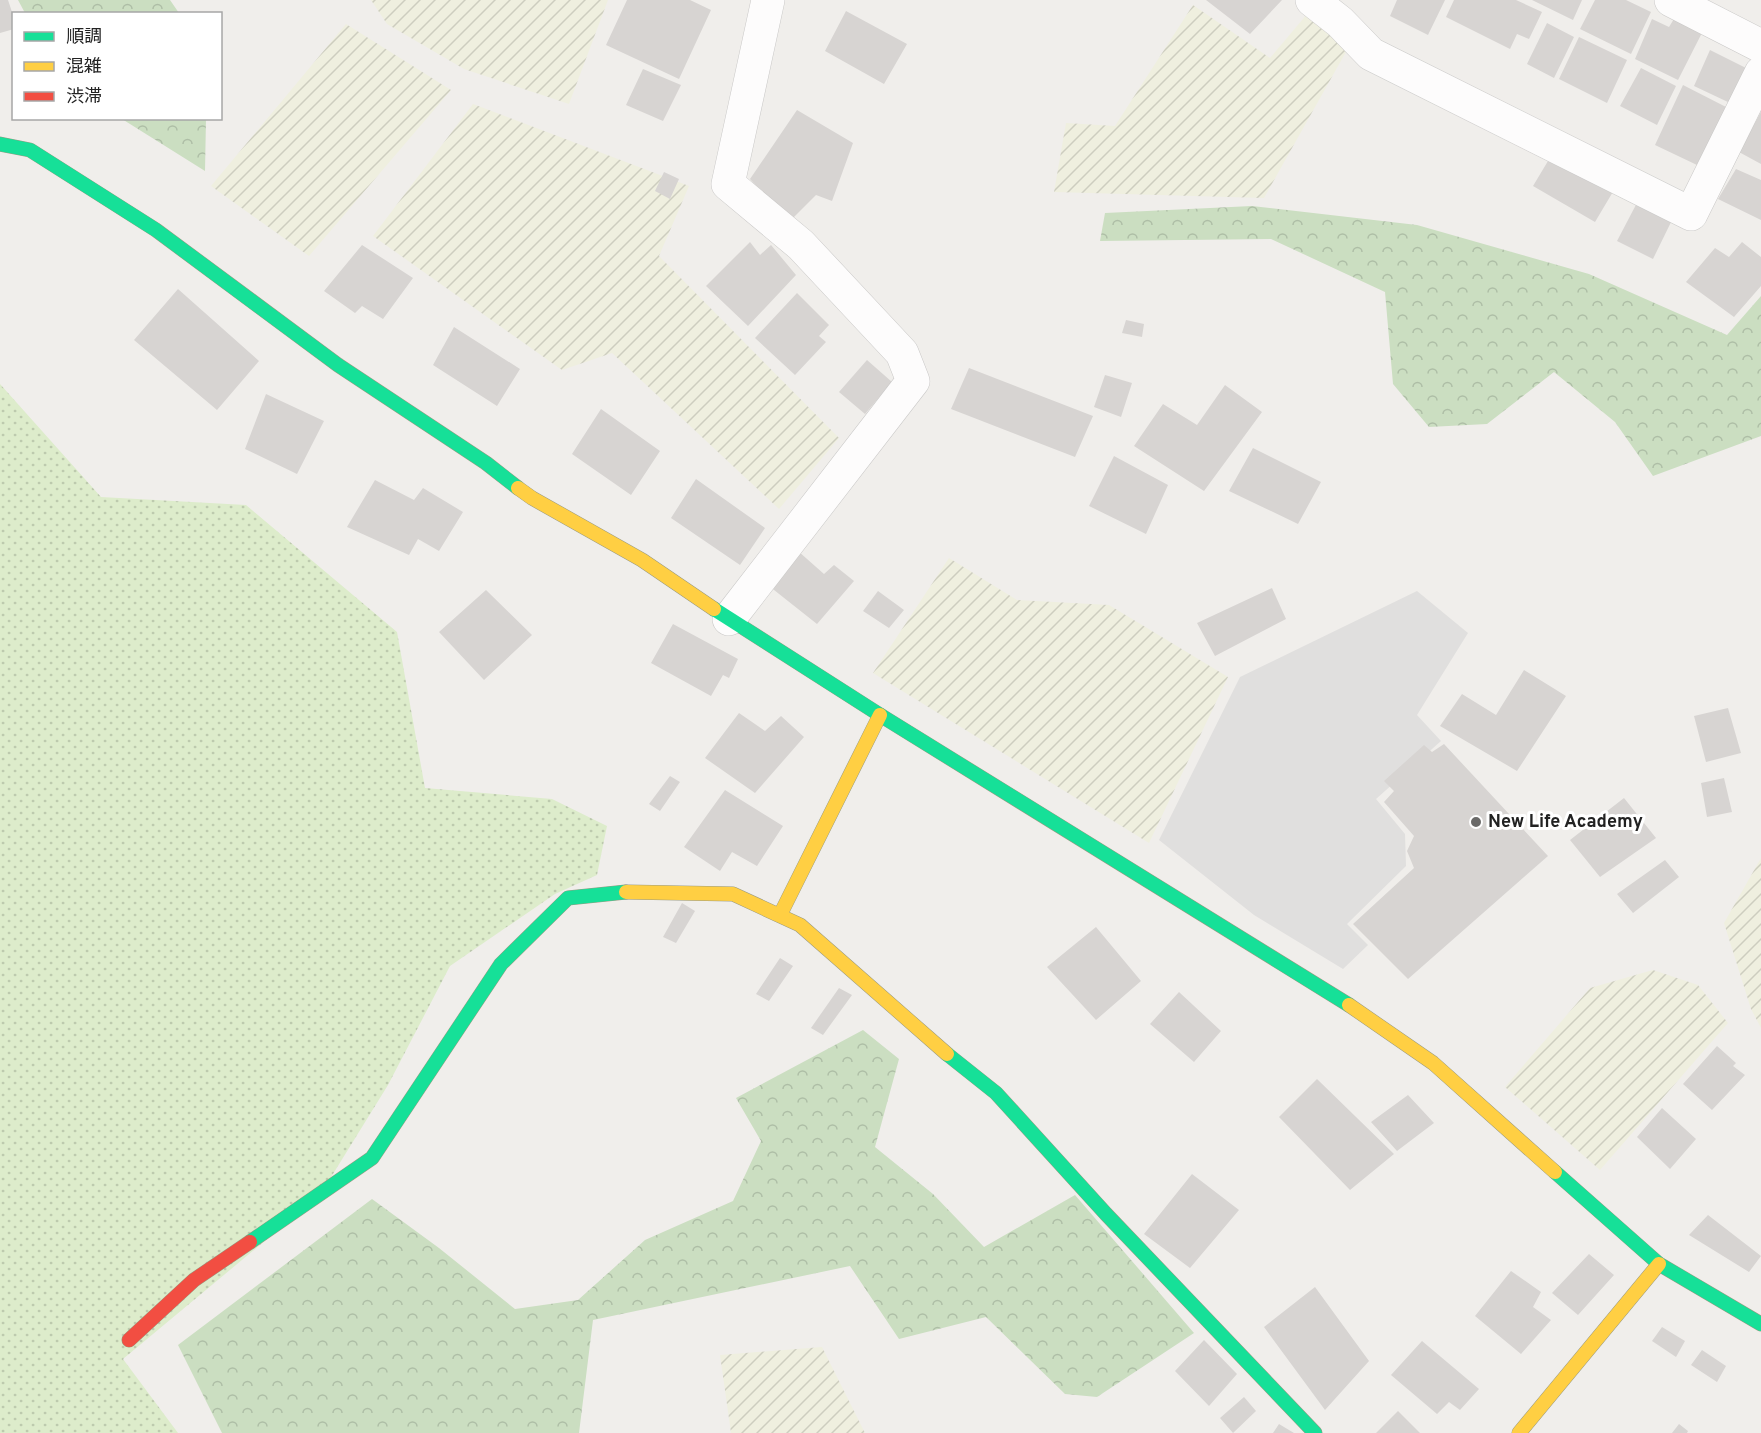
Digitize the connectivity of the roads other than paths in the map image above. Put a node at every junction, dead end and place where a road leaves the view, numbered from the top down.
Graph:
1 (768, 0) edge
2 (1312, 0) edge
3 (1671, 0) edge
4 (1345, 11) edge
5 (1761, 46) edge
6 (1761, 73) edge
7 (0, 144) edge
8 (729, 619) junction
9 (880, 715) junction
10 (780, 915) junction
11 (1659, 1264) junction
12 (1761, 1324) edge
13 (129, 1340) dead end
14 (1315, 1433) edge
15 (1519, 1433) edge

1 - 8 street
2 - 4 street
3 - 5 street
4 - 6 street
7 - 8 street
8 - 9 street
9 - 10 street
9 - 11 street
10 - 13 street
10 - 14 street
11 - 12 street
11 - 15 street

